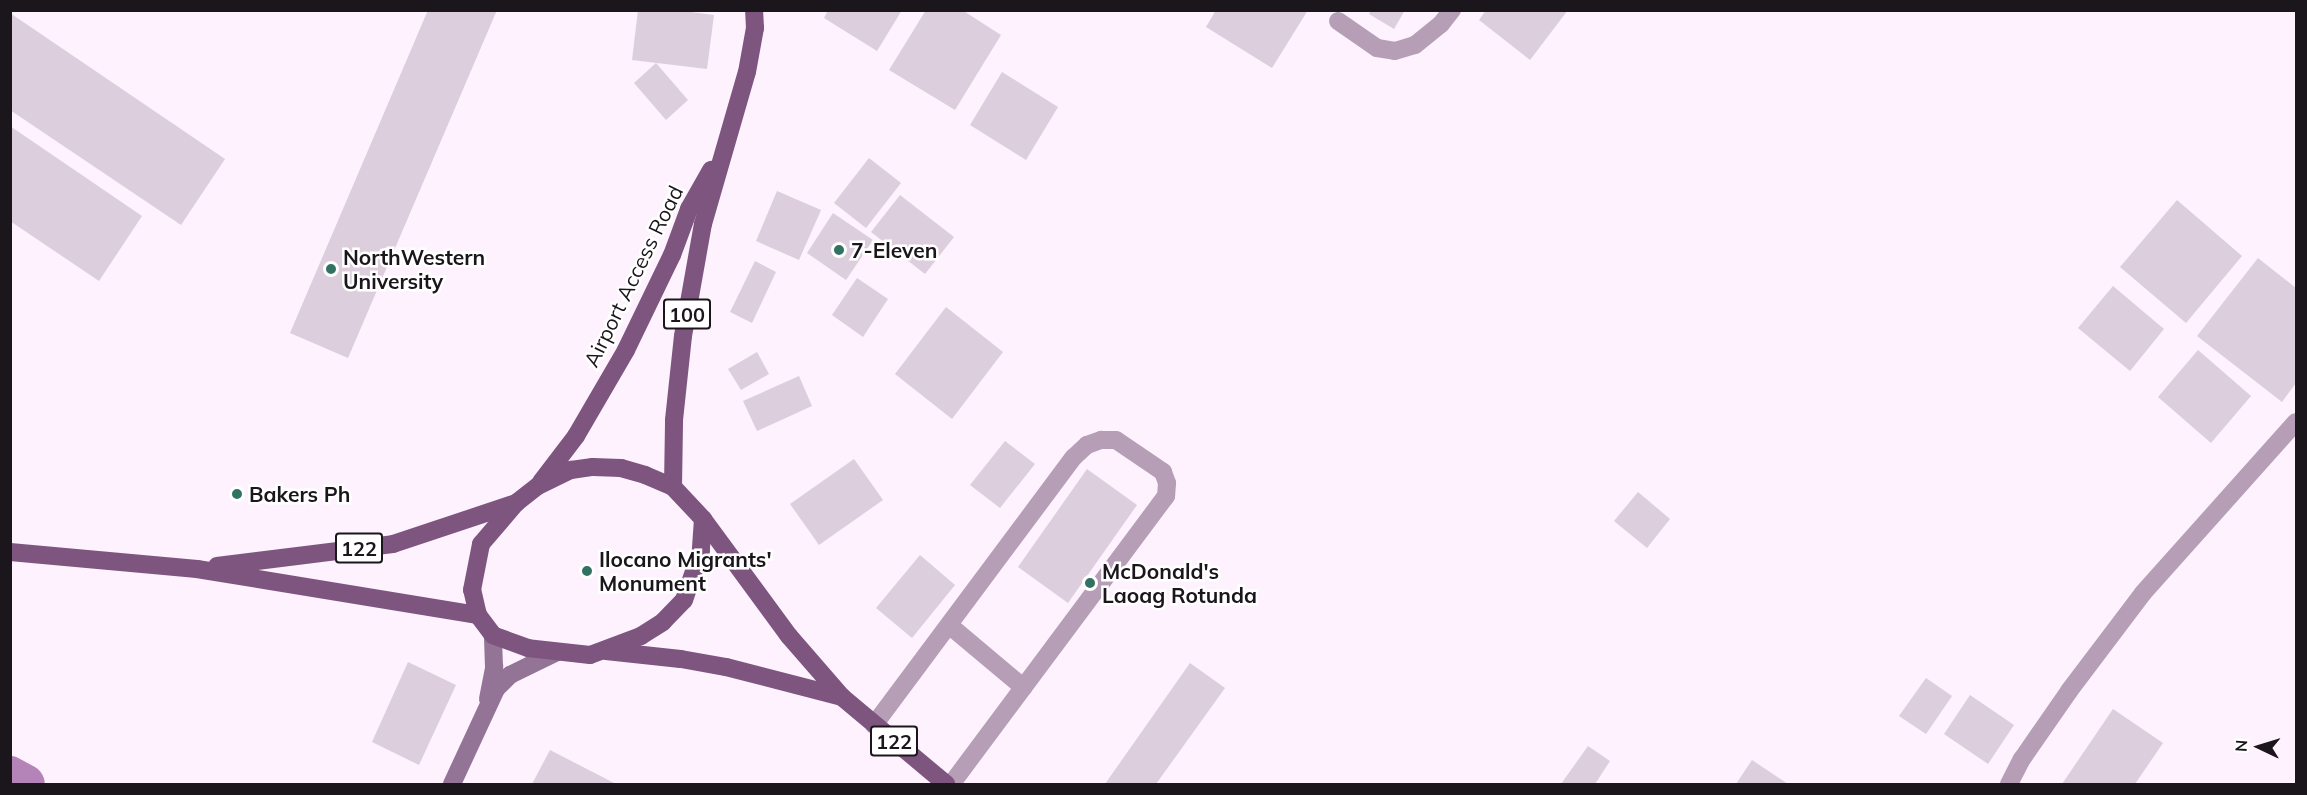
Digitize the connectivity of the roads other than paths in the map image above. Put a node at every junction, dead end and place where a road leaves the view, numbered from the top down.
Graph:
1 (754, 10) edge
2 (1452, 10) edge
3 (1338, 21) dead end
4 (726, 144) junction
5 (2296, 422) edge
6 (538, 486) junction
7 (673, 487) junction
8 (516, 503) junction
9 (703, 519) junction
10 (10, 552) edge
11 (197, 569) junction
12 (478, 615) junction
13 (949, 625) junction
14 (493, 635) junction
15 (604, 651) junction
16 (557, 652) junction
17 (1023, 687) junction
18 (842, 697) junction
19 (485, 708) junction
20 (874, 724) junction
21 (452, 784) edge
22 (946, 784) edge
23 (951, 784) edge
24 (2009, 784) edge

1 - 4 main road, Airport Access Road / 100
2 - 3 street
4 - 6 main road, Airport Access Road / 100
4 - 7 main road, Airport Access Road / 100
5 - 24 street
6 - 7 main road, 100
6 - 8 main road, 100
7 - 9 main road, 100
8 - 11 main road, 122
8 - 12 main road, 100
9 - 15 main road
9 - 18 main road, 122
10 - 11 main road, 122
11 - 12 main road, 122
12 - 14 main road, 100
13 - 17 street
13 - 17 street
13 - 20 street
14 - 16 main road
14 - 19 main road
15 - 16 main road
15 - 18 main road, 122
16 - 19 main road
17 - 23 street
18 - 20 main road, 122
19 - 21 main road
20 - 22 main road, 122

